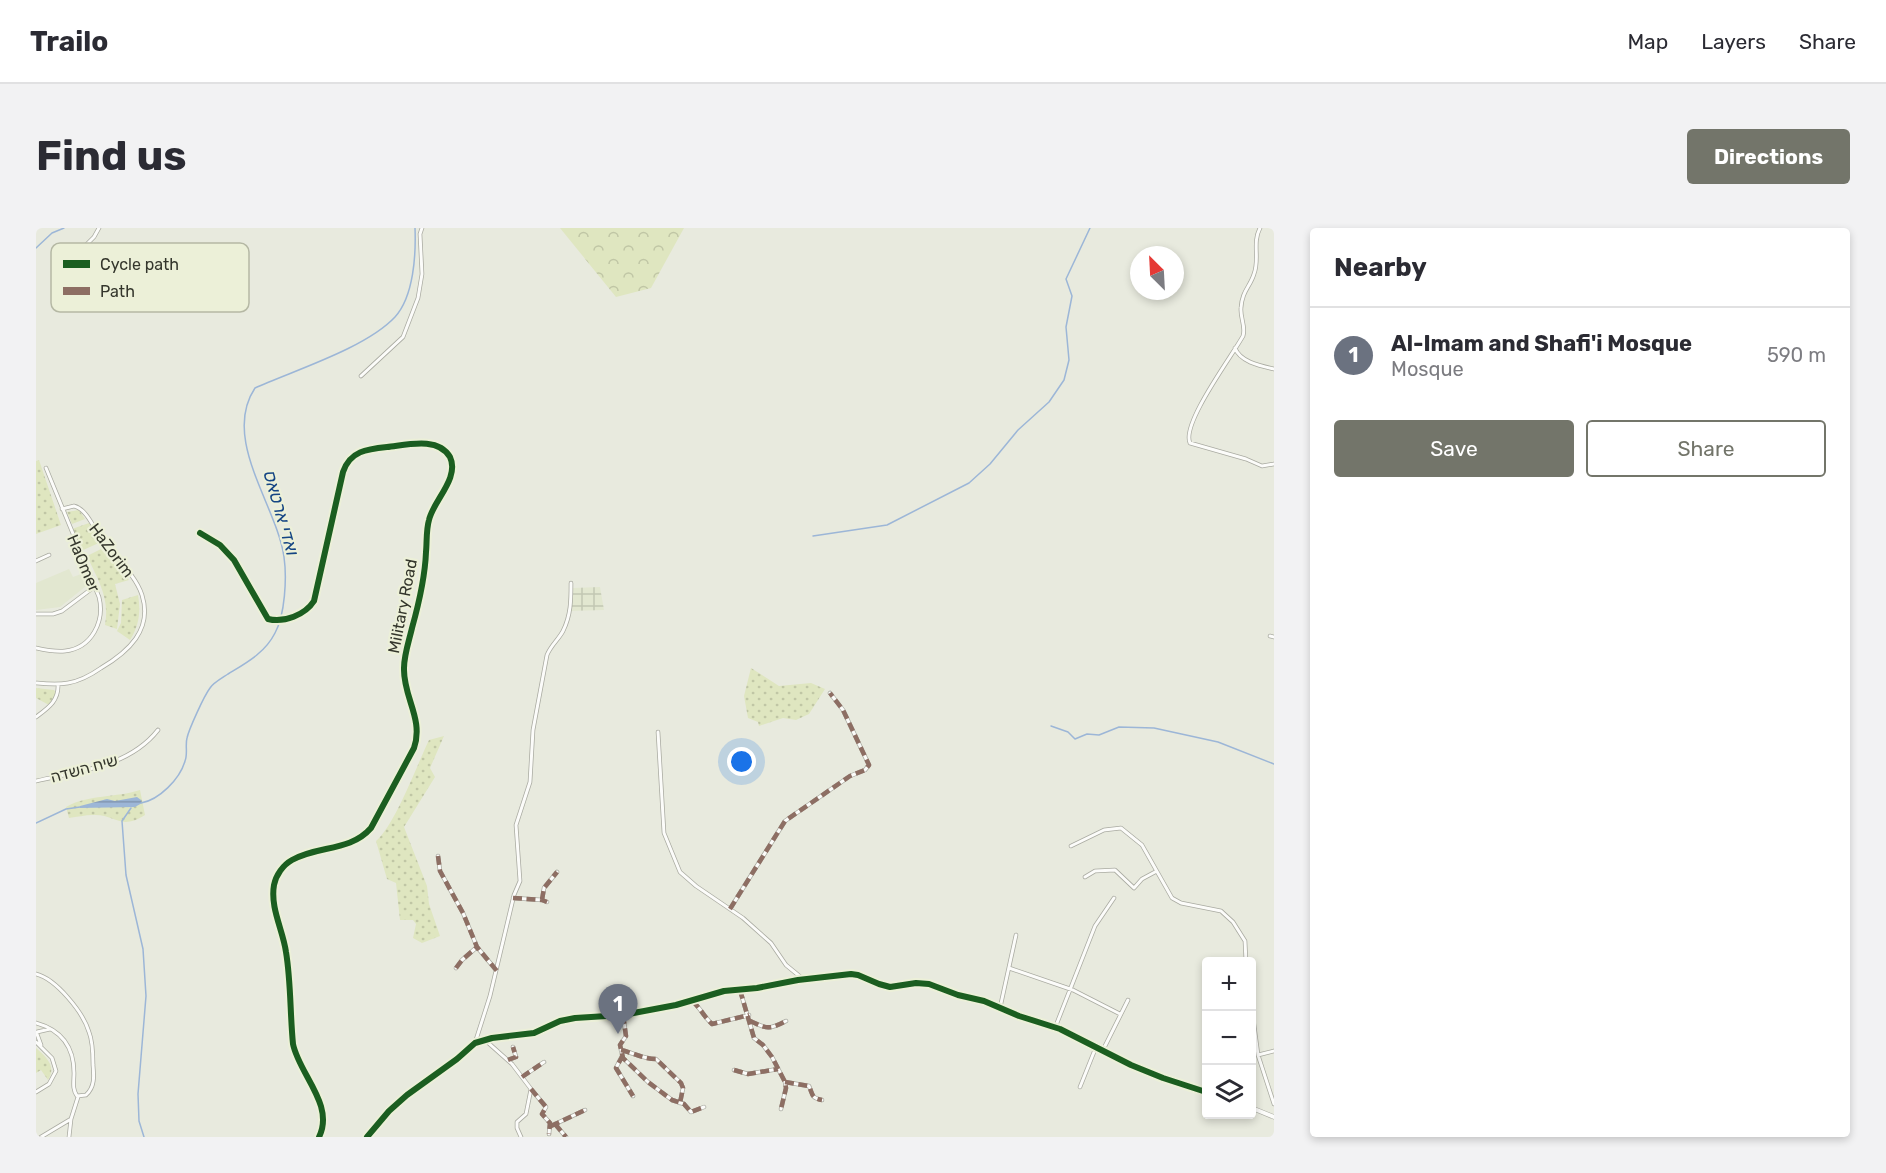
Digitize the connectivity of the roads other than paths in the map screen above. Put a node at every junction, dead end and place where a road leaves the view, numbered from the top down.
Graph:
1 (99, 228) edge
2 (422, 228) edge
3 (1260, 228) edge
4 (88, 243) edge
5 (1235, 348) junction
6 (1274, 369) edge
7 (361, 376) dead end
8 (1274, 464) edge
9 (46, 468) dead end
10 (62, 509) junction
11 (200, 533) dead end
12 (49, 555) dead end
13 (36, 561) edge
14 (572, 583) dead end
15 (95, 587) junction
16 (36, 614) edge
17 (36, 648) edge
18 (36, 683) edge
19 (58, 684) junction
20 (830, 693) dead end
21 (36, 717) edge
22 (158, 730) dead end
23 (658, 732) dead end
24 (36, 781) edge
25 (1071, 846) dead end
26 (438, 856) dead end
27 (1156, 871) junction
28 (557, 872) dead end
29 (1085, 877) dead end
30 (513, 898) junction
31 (1114, 898) dead end
32 (542, 900) junction
33 (547, 902) dead end
34 (730, 909) junction
35 (1016, 935) dead end
36 (477, 946) junction
37 (1246, 957) edge
38 (456, 968) dead end
39 (1009, 968) junction
40 (496, 971) junction
41 (36, 974) edge
42 (803, 979) junction
43 (740, 990) junction
44 (1071, 990) junction
45 (1128, 1000) dead end
46 (692, 1001) junction
47 (1000, 1008) junction
48 (1251, 1011) edge
49 (1120, 1014) junction
50 (623, 1015) junction
51 (749, 1015) junction
52 (750, 1021) junction
53 (786, 1021) dead end
54 (36, 1024) edge
55 (1055, 1028) junction
56 (54, 1030) junction
57 (37, 1034) edge
58 (485, 1040) junction
59 (36, 1042) edge
60 (475, 1043) junction
61 (513, 1047) dead end
62 (1096, 1047) junction
63 (44, 1049) junction
64 (621, 1050) junction
65 (1103, 1050) junction
66 (1274, 1052) edge
67 (622, 1055) junction
68 (1258, 1055) junction
69 (508, 1060) junction
70 (544, 1062) dead end
71 (778, 1069) junction
72 (734, 1070) dead end
73 (522, 1077) junction
74 (785, 1082) junction
75 (1080, 1088) dead end
76 (531, 1089) junction
77 (1202, 1091) edge
78 (36, 1092) edge
79 (78, 1096) junction
80 (633, 1096) dead end
81 (822, 1100) dead end
82 (681, 1103) junction
83 (1274, 1104) edge
84 (704, 1107) dead end
85 (781, 1109) dead end
86 (585, 1110) dead end
87 (1256, 1110) edge
88 (1274, 1117) edge
89 (71, 1119) junction
90 (553, 1125) junction
91 (549, 1134) dead end
92 (41, 1137) edge
93 (69, 1137) edge
94 (318, 1137) edge
95 (367, 1137) edge
96 (522, 1137) edge
97 (566, 1137) edge

1 - 4 street
2 - 7 street
3 - 5 street
5 - 6 street
5 - 8 street
9 - 10 street, HaOmer
10 - 15 street, HaOmer
10 - 19 street, HaZorim
11 - 94 street, Military Road
12 - 13 street
14 - 30 street
15 - 16 street
15 - 17 street, HaOmer
18 - 19 street, HaZorim
19 - 21 street
20 - 34 street
22 - 24 street, שיח השדה
23 - 34 street
25 - 27 street
26 - 36 street
27 - 29 street
27 - 37 street
28 - 32 street
30 - 32 street
30 - 40 street
31 - 44 street
32 - 33 street
34 - 42 street
35 - 39 street
36 - 38 street
36 - 40 street
39 - 44 street
39 - 47 street
40 - 60 street
41 - 79 street
42 - 43 street
42 - 47 street
43 - 46 street
43 - 51 street
44 - 49 street
44 - 55 street
45 - 49 street
46 - 50 street
46 - 51 street
47 - 55 street
48 - 68 street
49 - 65 street
50 - 58 street
50 - 64 street
51 - 52 street
52 - 53 street
52 - 71 street
54 - 56 street
54 - 57 street
55 - 62 street
56 - 57 street
56 - 79 street
57 - 63 street
58 - 60 street
58 - 69 street
59 - 63 street
60 - 95 street
61 - 69 street
62 - 65 street
62 - 75 street
63 - 78 street
64 - 67 street
64 - 82 street
65 - 77 street
66 - 68 street
67 - 80 street
67 - 82 street
68 - 83 street
69 - 73 street
70 - 73 street
71 - 72 street
71 - 74 street
73 - 76 street
74 - 81 street
74 - 85 street
76 - 90 street
76 - 96 street
79 - 89 street
82 - 84 street
86 - 90 street
87 - 88 street
89 - 92 street
89 - 93 street
90 - 91 street
90 - 97 street

